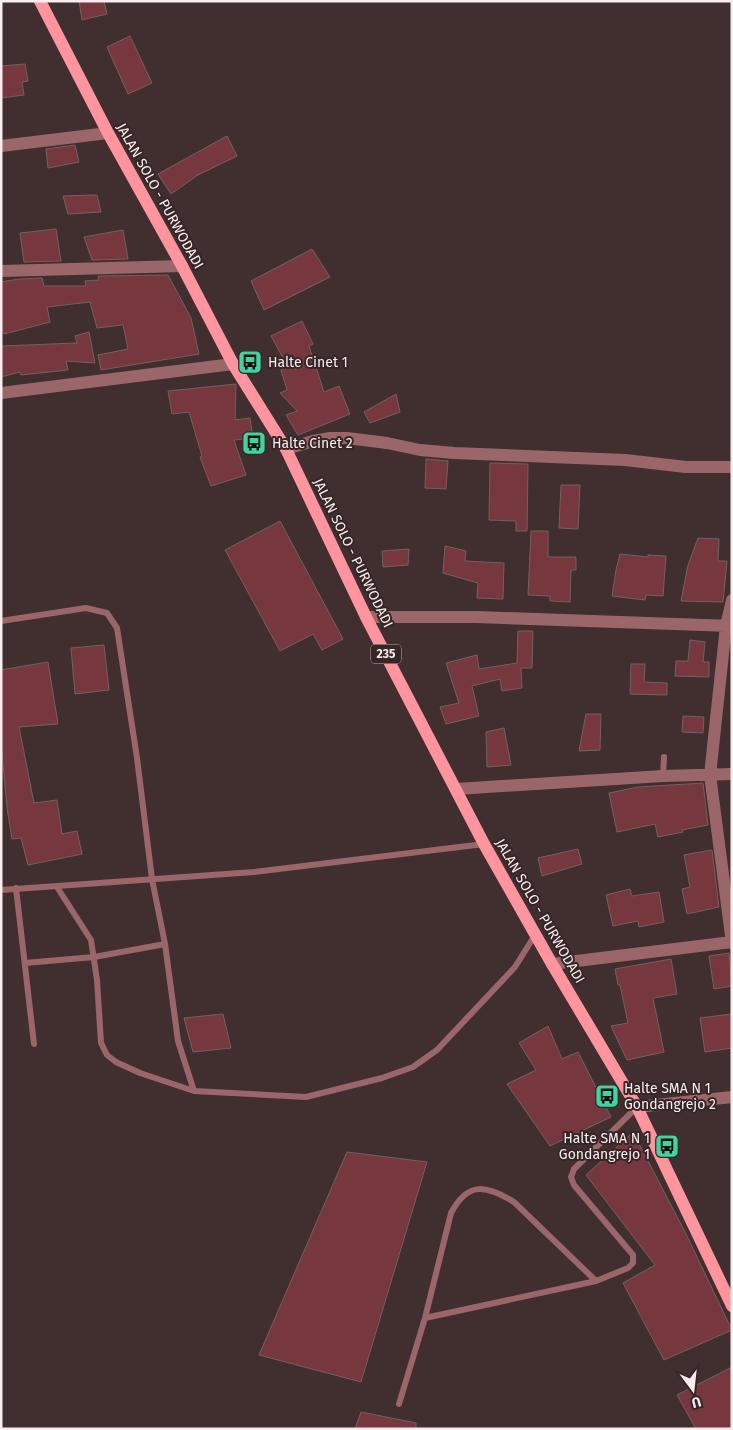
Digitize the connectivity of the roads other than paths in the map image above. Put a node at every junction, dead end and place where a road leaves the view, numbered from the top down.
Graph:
1 (40, 1) edge
2 (108, 133) junction
3 (1, 146) edge
4 (182, 266) junction
5 (1, 271) edge
6 (234, 364) junction
7 (1, 393) edge
8 (286, 449) junction
9 (732, 467) edge
10 (732, 600) edge
11 (366, 617) junction
12 (1, 621) edge
13 (729, 626) edge
14 (664, 757) dead end
15 (732, 774) edge
16 (710, 775) junction
17 (663, 776) junction
18 (456, 789) junction
19 (484, 844) junction
20 (152, 879) junction
21 (56, 887) junction
22 (16, 888) junction
23 (1, 890) edge
24 (535, 935) junction
25 (732, 942) edge
26 (165, 944) junction
27 (94, 957) junction
28 (25, 963) junction
29 (552, 964) junction
30 (34, 1044) dead end
31 (194, 1091) junction
32 (732, 1097) edge
33 (637, 1107) junction
34 (596, 1281) junction
35 (732, 1306) edge
36 (425, 1318) junction
37 (399, 1404) dead end

1 - 2 main road, JALAN SOLO - PURWODADI / 235
2 - 3 street
2 - 4 main road, JALAN SOLO - PURWODADI / 235
4 - 5 street
4 - 6 main road, JALAN SOLO - PURWODADI / 235
6 - 7 street
6 - 8 main road, JALAN SOLO - PURWODADI / 235
8 - 9 street
8 - 11 main road, JALAN SOLO - PURWODADI / 235
10 - 13 street
11 - 13 street
11 - 18 main road, JALAN SOLO - PURWODADI / 235
12 - 20 lane
13 - 16 street
14 - 17 lane
15 - 16 street
16 - 17 street
16 - 25 street
17 - 18 street
18 - 19 main road, JALAN SOLO - PURWODADI / 235
19 - 20 lane
19 - 24 main road, JALAN SOLO - PURWODADI / 235
20 - 21 lane
20 - 26 lane
21 - 22 lane
21 - 27 lane
22 - 23 lane
22 - 28 lane
24 - 29 main road, JALAN SOLO - PURWODADI / 235
24 - 31 lane
25 - 29 street
26 - 27 lane
26 - 31 lane
27 - 28 lane
27 - 31 lane
28 - 30 lane
29 - 33 main road, JALAN SOLO - PURWODADI / 235
32 - 33 street
33 - 34 lane
33 - 35 main road, JALAN SOLO - PURWODADI / 235
34 - 36 lane
34 - 36 lane
36 - 37 lane

